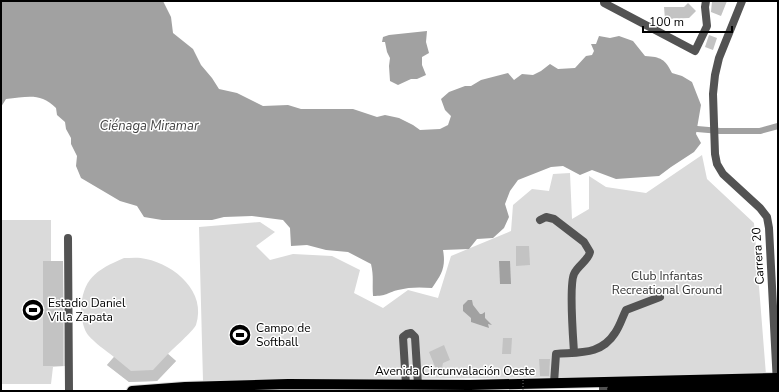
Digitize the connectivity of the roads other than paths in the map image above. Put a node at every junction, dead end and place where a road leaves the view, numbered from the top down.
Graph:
1 (604, 1) edge
2 (706, 1) edge
3 (742, 1) edge
4 (540, 220) dead end
5 (68, 238) dead end
6 (775, 277) edge
7 (660, 297) dead end
8 (574, 352) junction
9 (554, 383) junction
10 (777, 384) edge
11 (406, 385) junction
12 (418, 385) junction
13 (603, 387) edge
14 (381, 388) edge
15 (183, 389) edge
16 (470, 389) edge
17 (643, 390) edge
18 (69, 391) edge
19 (132, 391) edge
20 (440, 391) edge

1 - 2 street
3 - 6 street, Carrera 20
4 - 8 street
5 - 18 street
6 - 10 street, Carrera 20
7 - 8 street
8 - 9 street
9 - 13 main road, Avenida Circunvalación Oeste
9 - 16 main road, Avenida Circunvalación Oeste
10 - 13 main road, Avenida Circunvalación Oeste
10 - 17 main road, Avenida Circunvalación Oeste
11 - 12 main road, Avenida Circunvalación Oeste
11 - 12 street
11 - 14 main road, Avenida Circunvalación Oeste
12 - 16 main road, Avenida Circunvalación Oeste
13 - 16 main road, Avenida Circunvalación Oeste
13 - 17 main road, Avenida Circunvalación Oeste
14 - 15 main road, Avenida Circunvalación Oeste
15 - 19 main road, Avenida Circunvalación Oeste
16 - 20 main road, Avenida Circunvalación Oeste

